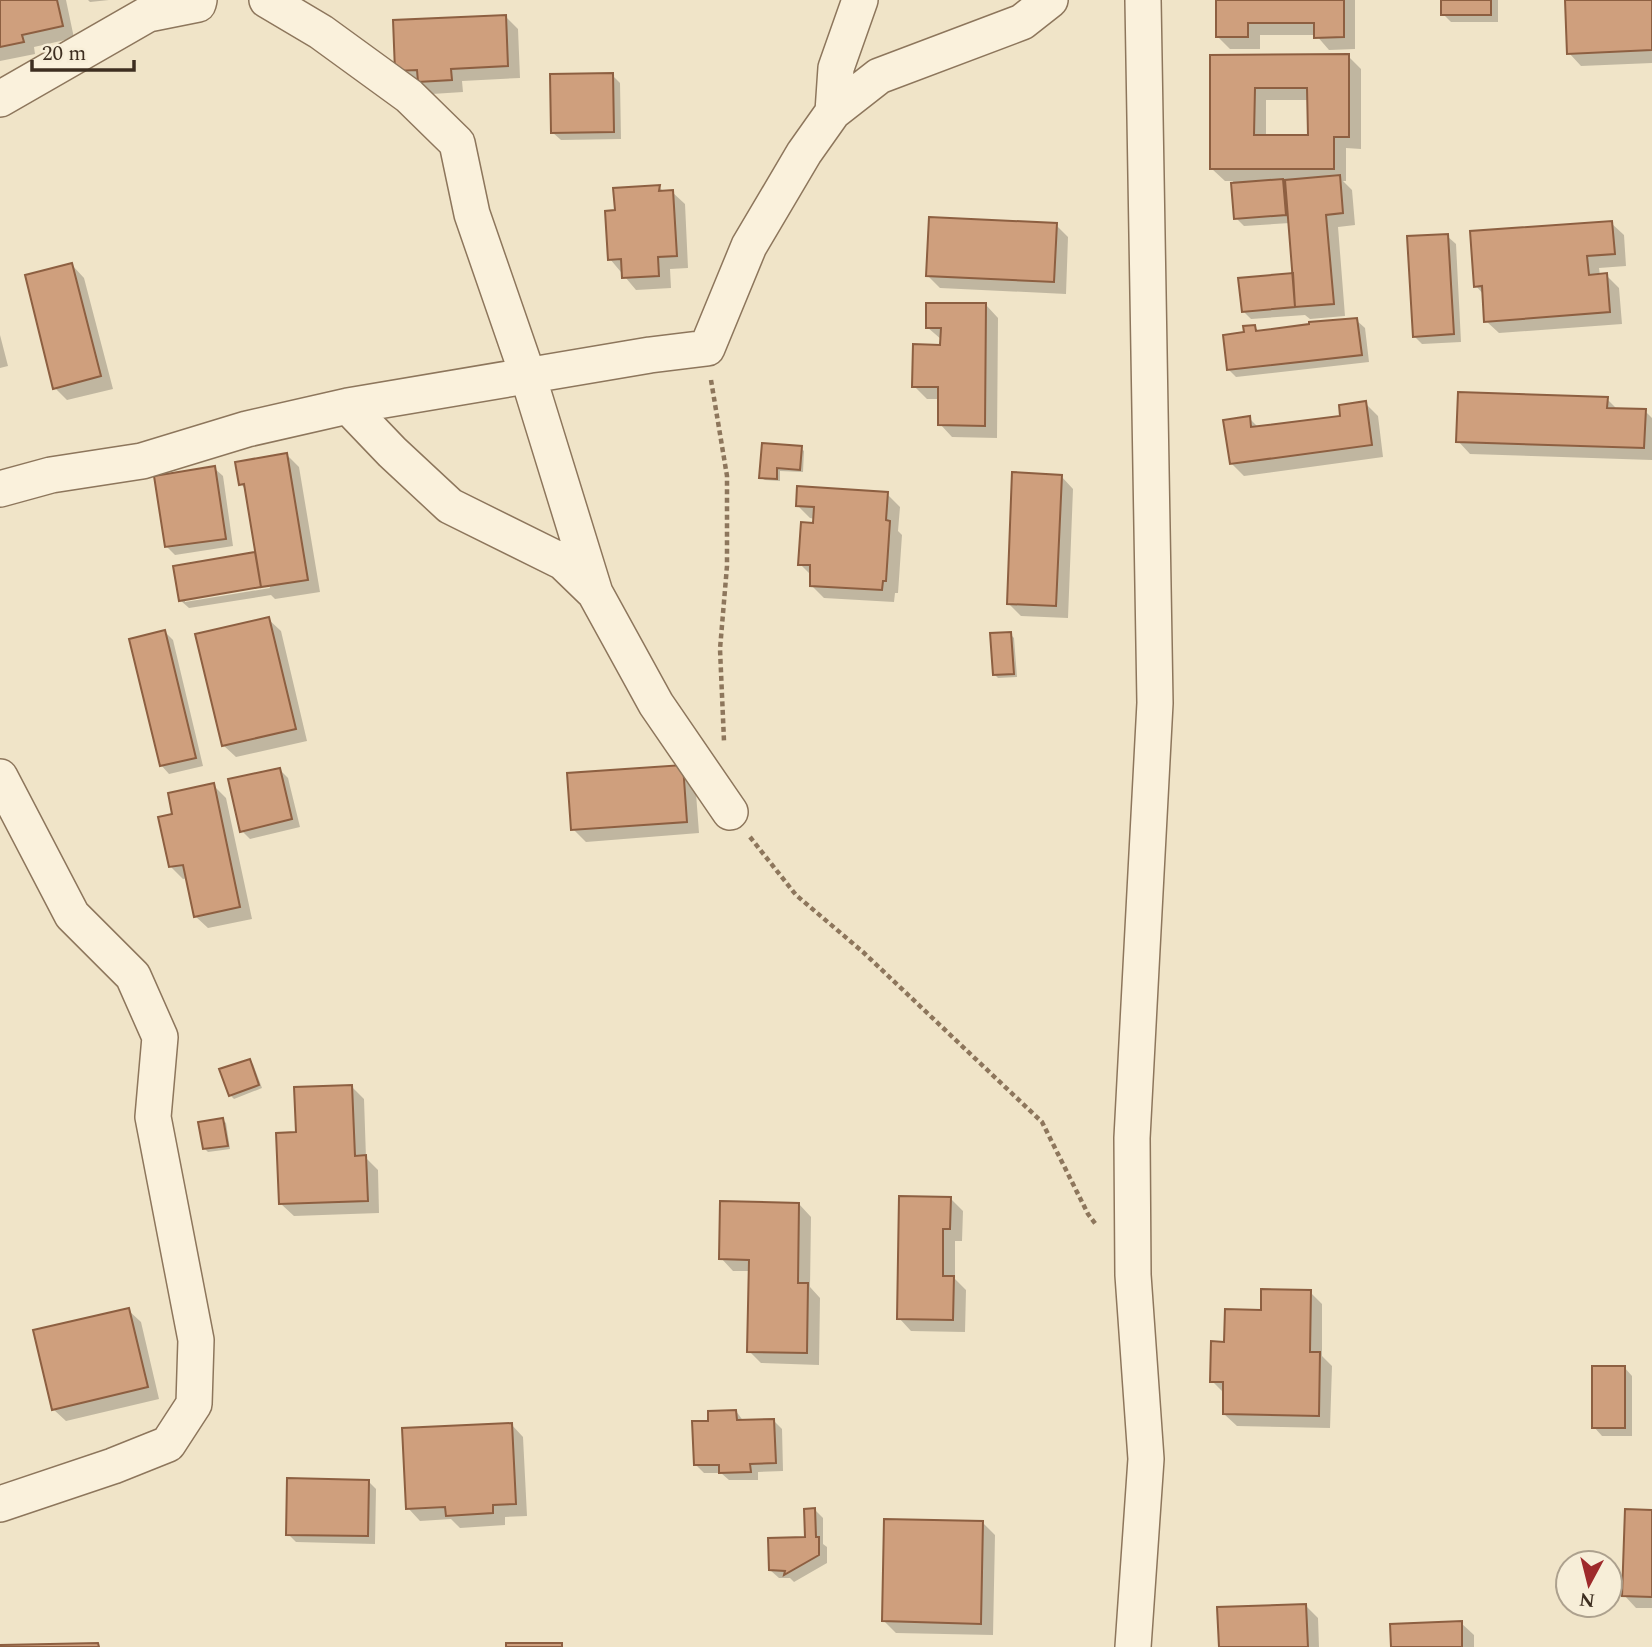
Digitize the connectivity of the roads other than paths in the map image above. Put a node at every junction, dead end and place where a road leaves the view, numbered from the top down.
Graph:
1 (199, 0) edge
2 (267, 0) edge
3 (860, 0) edge
4 (1050, 0) edge
5 (1143, 0) edge
6 (0, 99) edge
7 (833, 112) junction
8 (528, 376) junction
9 (348, 406) junction
10 (0, 489) edge
11 (595, 593) junction
12 (0, 777) edge
13 (730, 811) road end
14 (0, 1504) edge
15 (1133, 1647) edge

1 - 6 street
2 - 8 street
3 - 7 street
4 - 7 street
5 - 15 street
7 - 8 street
8 - 9 street
8 - 11 street
9 - 10 street
9 - 11 street
11 - 13 street
12 - 14 street

